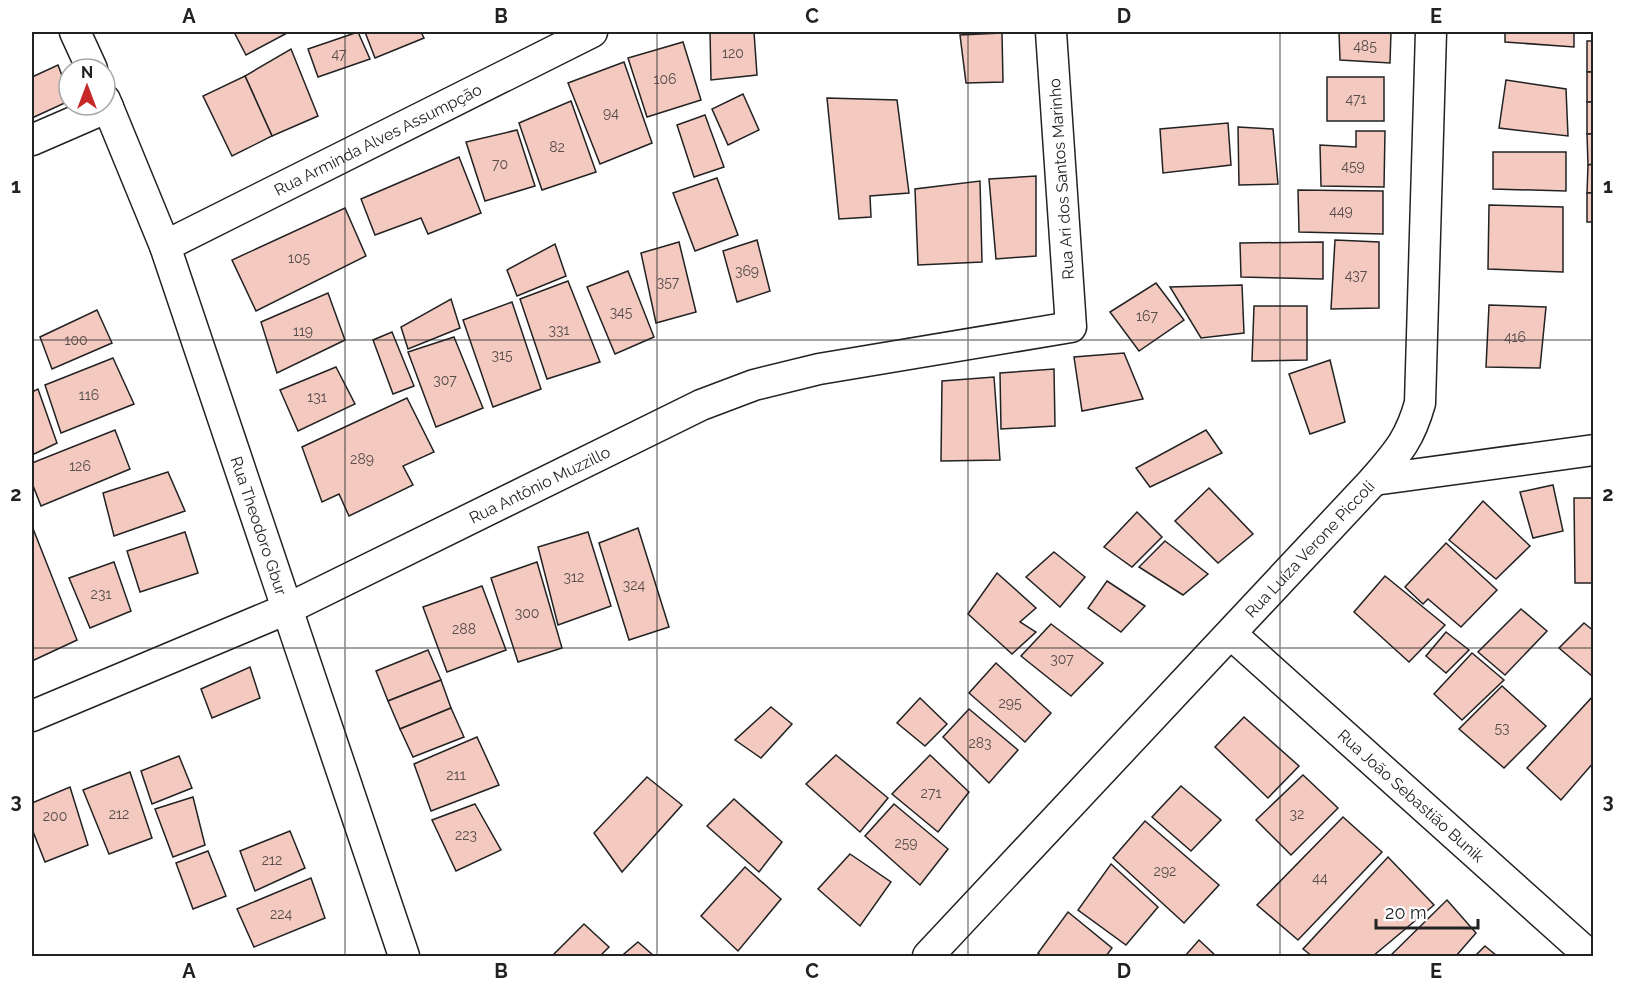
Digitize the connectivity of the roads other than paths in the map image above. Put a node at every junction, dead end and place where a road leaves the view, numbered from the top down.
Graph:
1 (75, 32) edge
2 (592, 32) edge
3 (1051, 32) edge
4 (1431, 32) edge
5 (86, 57) edge
6 (79, 117) edge
7 (113, 117) edge
8 (32, 140) edge
9 (165, 246) junction
10 (1071, 327) joint
11 (1593, 450) edge
12 (1374, 480) junction
13 (287, 609) junction
14 (1231, 634) junction
15 (32, 716) edge
16 (404, 957) edge
17 (928, 957) edge
18 (1590, 957) edge

1 - 5 street
2 - 9 street, Rua Arminda Alves Assumpção
3 - 10 street, Rua Ari dos Santos Marinho
4 - 12 street, Rua Luíza Verone Piccoli
6 - 8 street
7 - 9 street, Rua Theodoro Gbur
9 - 13 street, Rua Theodoro Gbur
10 - 13 street, Rua Antônio Muzzillo
11 - 12 street
12 - 14 street, Rua Luíza Verone Piccoli
13 - 15 street, Rua Antônio Muzzillo
13 - 16 street, Rua Theodoro Gbur
14 - 17 street, Rua Luíza Verone Piccoli
14 - 18 street, Rua João Sebastião Bunik

